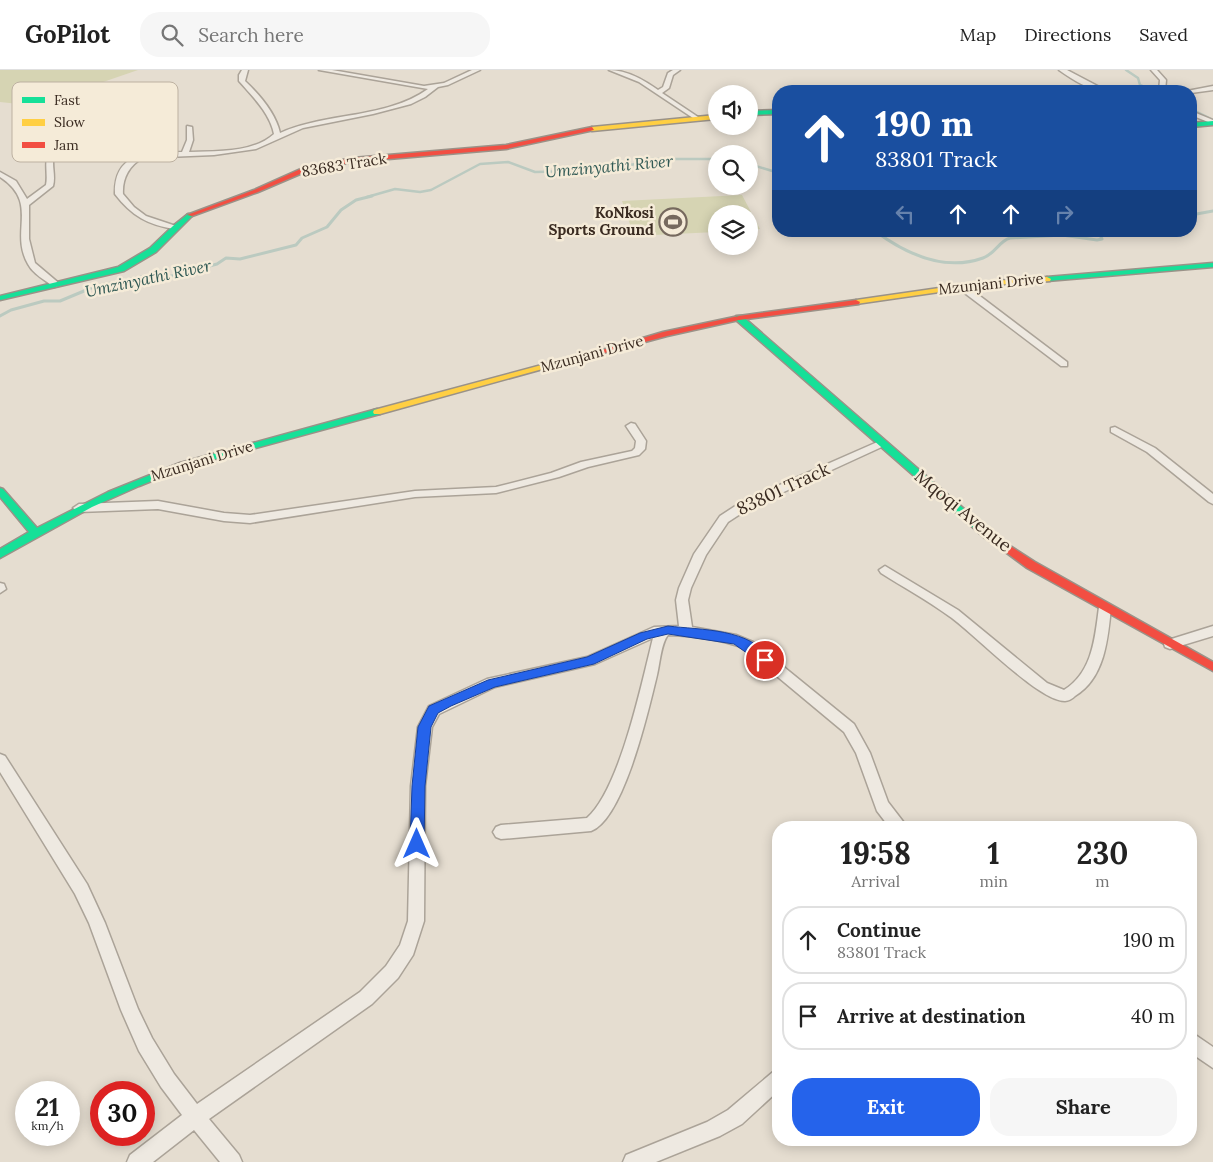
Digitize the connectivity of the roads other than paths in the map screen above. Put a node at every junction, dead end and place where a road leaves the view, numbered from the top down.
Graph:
1 (245, 70) edge
2 (322, 70) edge
3 (477, 70) edge
4 (612, 70) edge
5 (677, 70) edge
6 (1062, 70) edge
7 (1154, 70) edge
8 (1086, 85) edge
9 (1163, 85) edge
10 (435, 87) junction
11 (1213, 88) edge
12 (1197, 90) edge
13 (659, 92) junction
14 (772, 112) edge
15 (758, 113) edge
16 (1197, 116) edge
17 (708, 117) edge
18 (698, 118) junction
19 (1213, 123) edge
20 (1197, 124) edge
21 (189, 127) dead end
22 (276, 136) junction
23 (178, 154) edge
24 (185, 154) junction
25 (50, 162) edge
26 (132, 162) edge
27 (0, 174) edge
28 (24, 205) junction
29 (175, 227) junction
30 (1213, 265) edge
31 (57, 285) junction
32 (961, 286) junction
33 (0, 298) edge
34 (739, 318) junction
35 (1064, 364) dead end
36 (631, 426) dead end
37 (1115, 430) dead end
38 (882, 443) junction
39 (0, 491) edge
40 (1213, 500) edge
41 (79, 508) junction
42 (35, 532) junction
43 (0, 554) edge
44 (885, 570) dead end
45 (1105, 607) junction
46 (661, 631) junction
47 (686, 631) junction
48 (1213, 631) edge
49 (1170, 644) junction
50 (1213, 667) edge
51 (0, 760) edge
52 (894, 821) edge
53 (501, 832) dead end
54 (1197, 1046) edge
55 (1213, 1059) edge
56 (772, 1084) edge
57 (195, 1118) junction
58 (137, 1162) edge
59 (232, 1162) edge
60 (633, 1162) edge

1 - 22 street
2 - 10 street
3 - 10 street
4 - 13 street
5 - 13 street
6 - 8 street
7 - 9 street
10 - 22 street
11 - 12 street
13 - 18 street
14 - 15 street
16 - 19 street
17 - 18 street, 83683 Track
18 - 29 street, 83683 Track
19 - 20 street
21 - 24 street
22 - 24 street
23 - 24 street
25 - 28 street
26 - 29 street
27 - 28 street
28 - 31 street
29 - 31 street, 83683 Track
30 - 32 street, Mzunjani Drive
31 - 33 street, 83683 Track
32 - 34 street, Mzunjani Drive
32 - 35 street
34 - 38 street, Mqoqi Avenue
34 - 41 street, Mzunjani Drive
36 - 41 street
37 - 40 street
38 - 45 street, Mqoqi Avenue
38 - 47 street, 83801 Track
39 - 42 street
41 - 42 street, Mzunjani Drive
42 - 43 street, Mzunjani Drive
44 - 45 street
45 - 49 street, Mqoqi Avenue
46 - 47 street
46 - 53 street
46 - 57 street
47 - 52 street
48 - 49 street
49 - 50 street, Mqoqi Avenue
51 - 57 street
54 - 55 street
56 - 60 street
57 - 58 street
57 - 59 street

